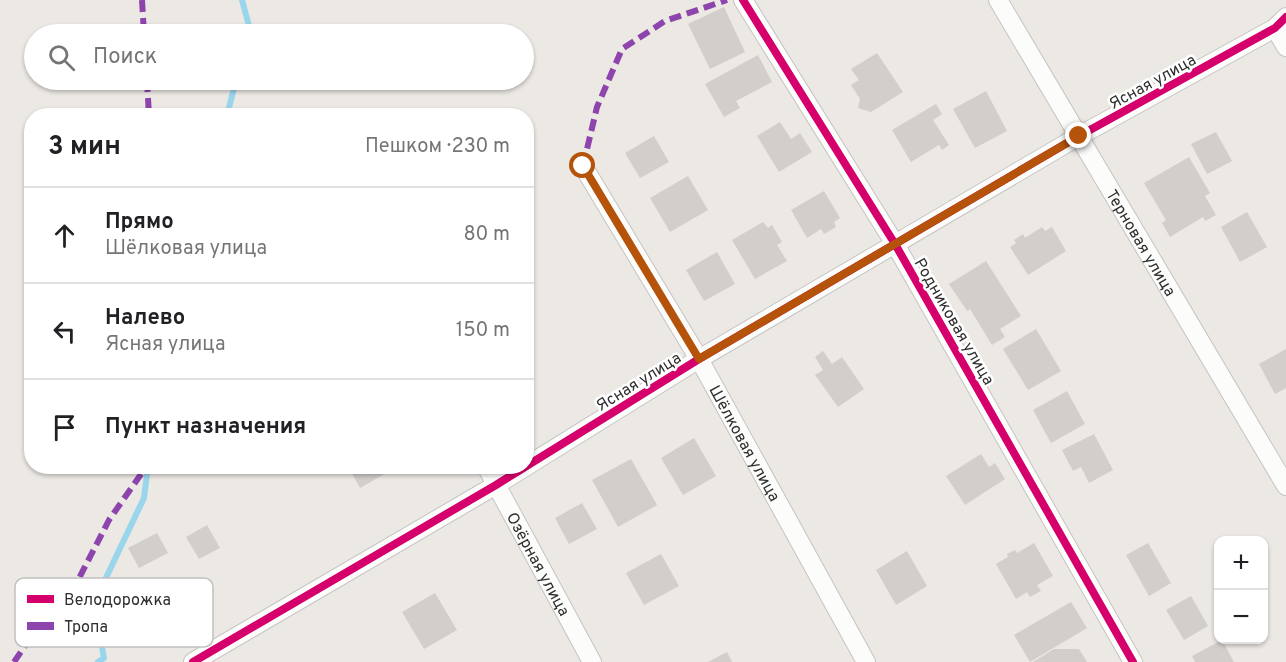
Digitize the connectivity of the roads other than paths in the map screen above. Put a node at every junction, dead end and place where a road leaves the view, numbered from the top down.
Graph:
1 (743, 0) edge
2 (998, 0) edge
3 (1280, 23) edge
4 (1286, 46) edge
5 (1079, 136) junction
6 (583, 166) dead end
7 (895, 244) junction
8 (699, 359) junction
9 (534, 461) edge
10 (490, 474) edge
11 (514, 474) edge
12 (496, 485) junction
13 (1286, 486) edge
14 (192, 662) edge
15 (592, 662) edge
16 (866, 662) edge
17 (1133, 662) edge

1 - 7 street, Родниковая улица
2 - 5 street, Терновая улица
3 - 4 street
3 - 5 street, Ясная улица
5 - 7 street, Ясная улица
5 - 13 street, Терновая улица
6 - 8 street, Шёлковая улица
7 - 8 street, Ясная улица
7 - 17 street, Родниковая улица
8 - 9 street, Ясная улица
8 - 16 street, Шёлковая улица
10 - 12 street, Озёрная улица
11 - 12 street, Ясная улица
12 - 14 street, Ясная улица
12 - 15 street, Озёрная улица

